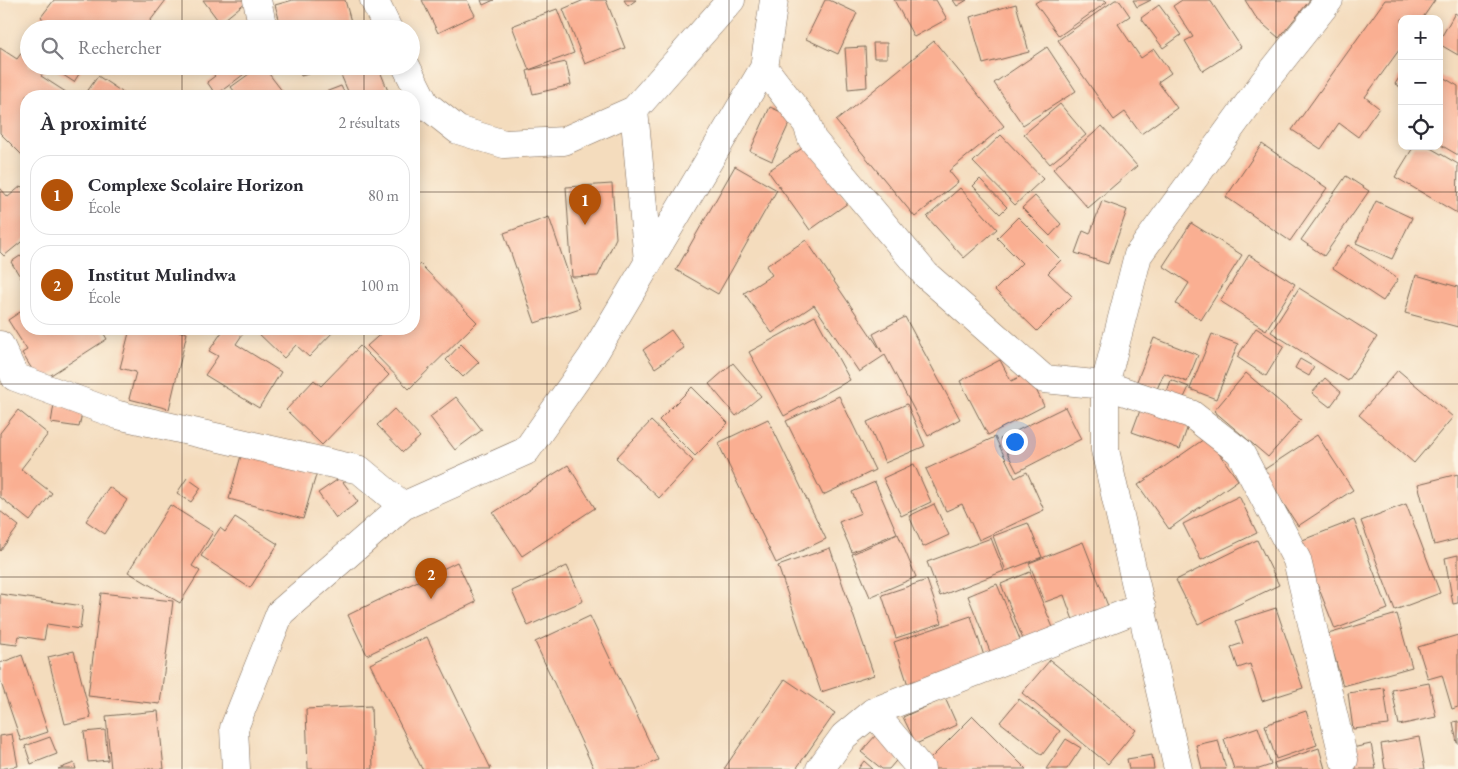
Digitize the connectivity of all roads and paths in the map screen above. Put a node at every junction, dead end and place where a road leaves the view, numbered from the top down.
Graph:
1 (256, 0) edge
2 (374, 0) edge
3 (731, 0) edge
4 (774, 0) edge
5 (1329, 0) edge
6 (261, 20) edge
7 (384, 20) edge
8 (764, 68) junction
9 (410, 75) edge
10 (417, 90) edge
11 (420, 96) edge
12 (634, 110) junction
13 (648, 261) junction
14 (0, 345) edge
15 (1105, 385) junction
16 (402, 506) junction
17 (1142, 607) junction
18 (873, 712) junction
19 (1344, 760) dead end
20 (236, 769) edge
21 (820, 769) edge
22 (921, 769) edge
23 (1178, 769) edge

1 - 6 street
2 - 7 street
3 - 12 street
4 - 8 street
5 - 15 street
8 - 13 street
8 - 15 street
9 - 10 street
11 - 12 street
12 - 13 street
13 - 16 street
14 - 16 street
15 - 17 street
15 - 19 street
16 - 20 street
17 - 18 street
17 - 23 street
18 - 21 street
18 - 22 street

